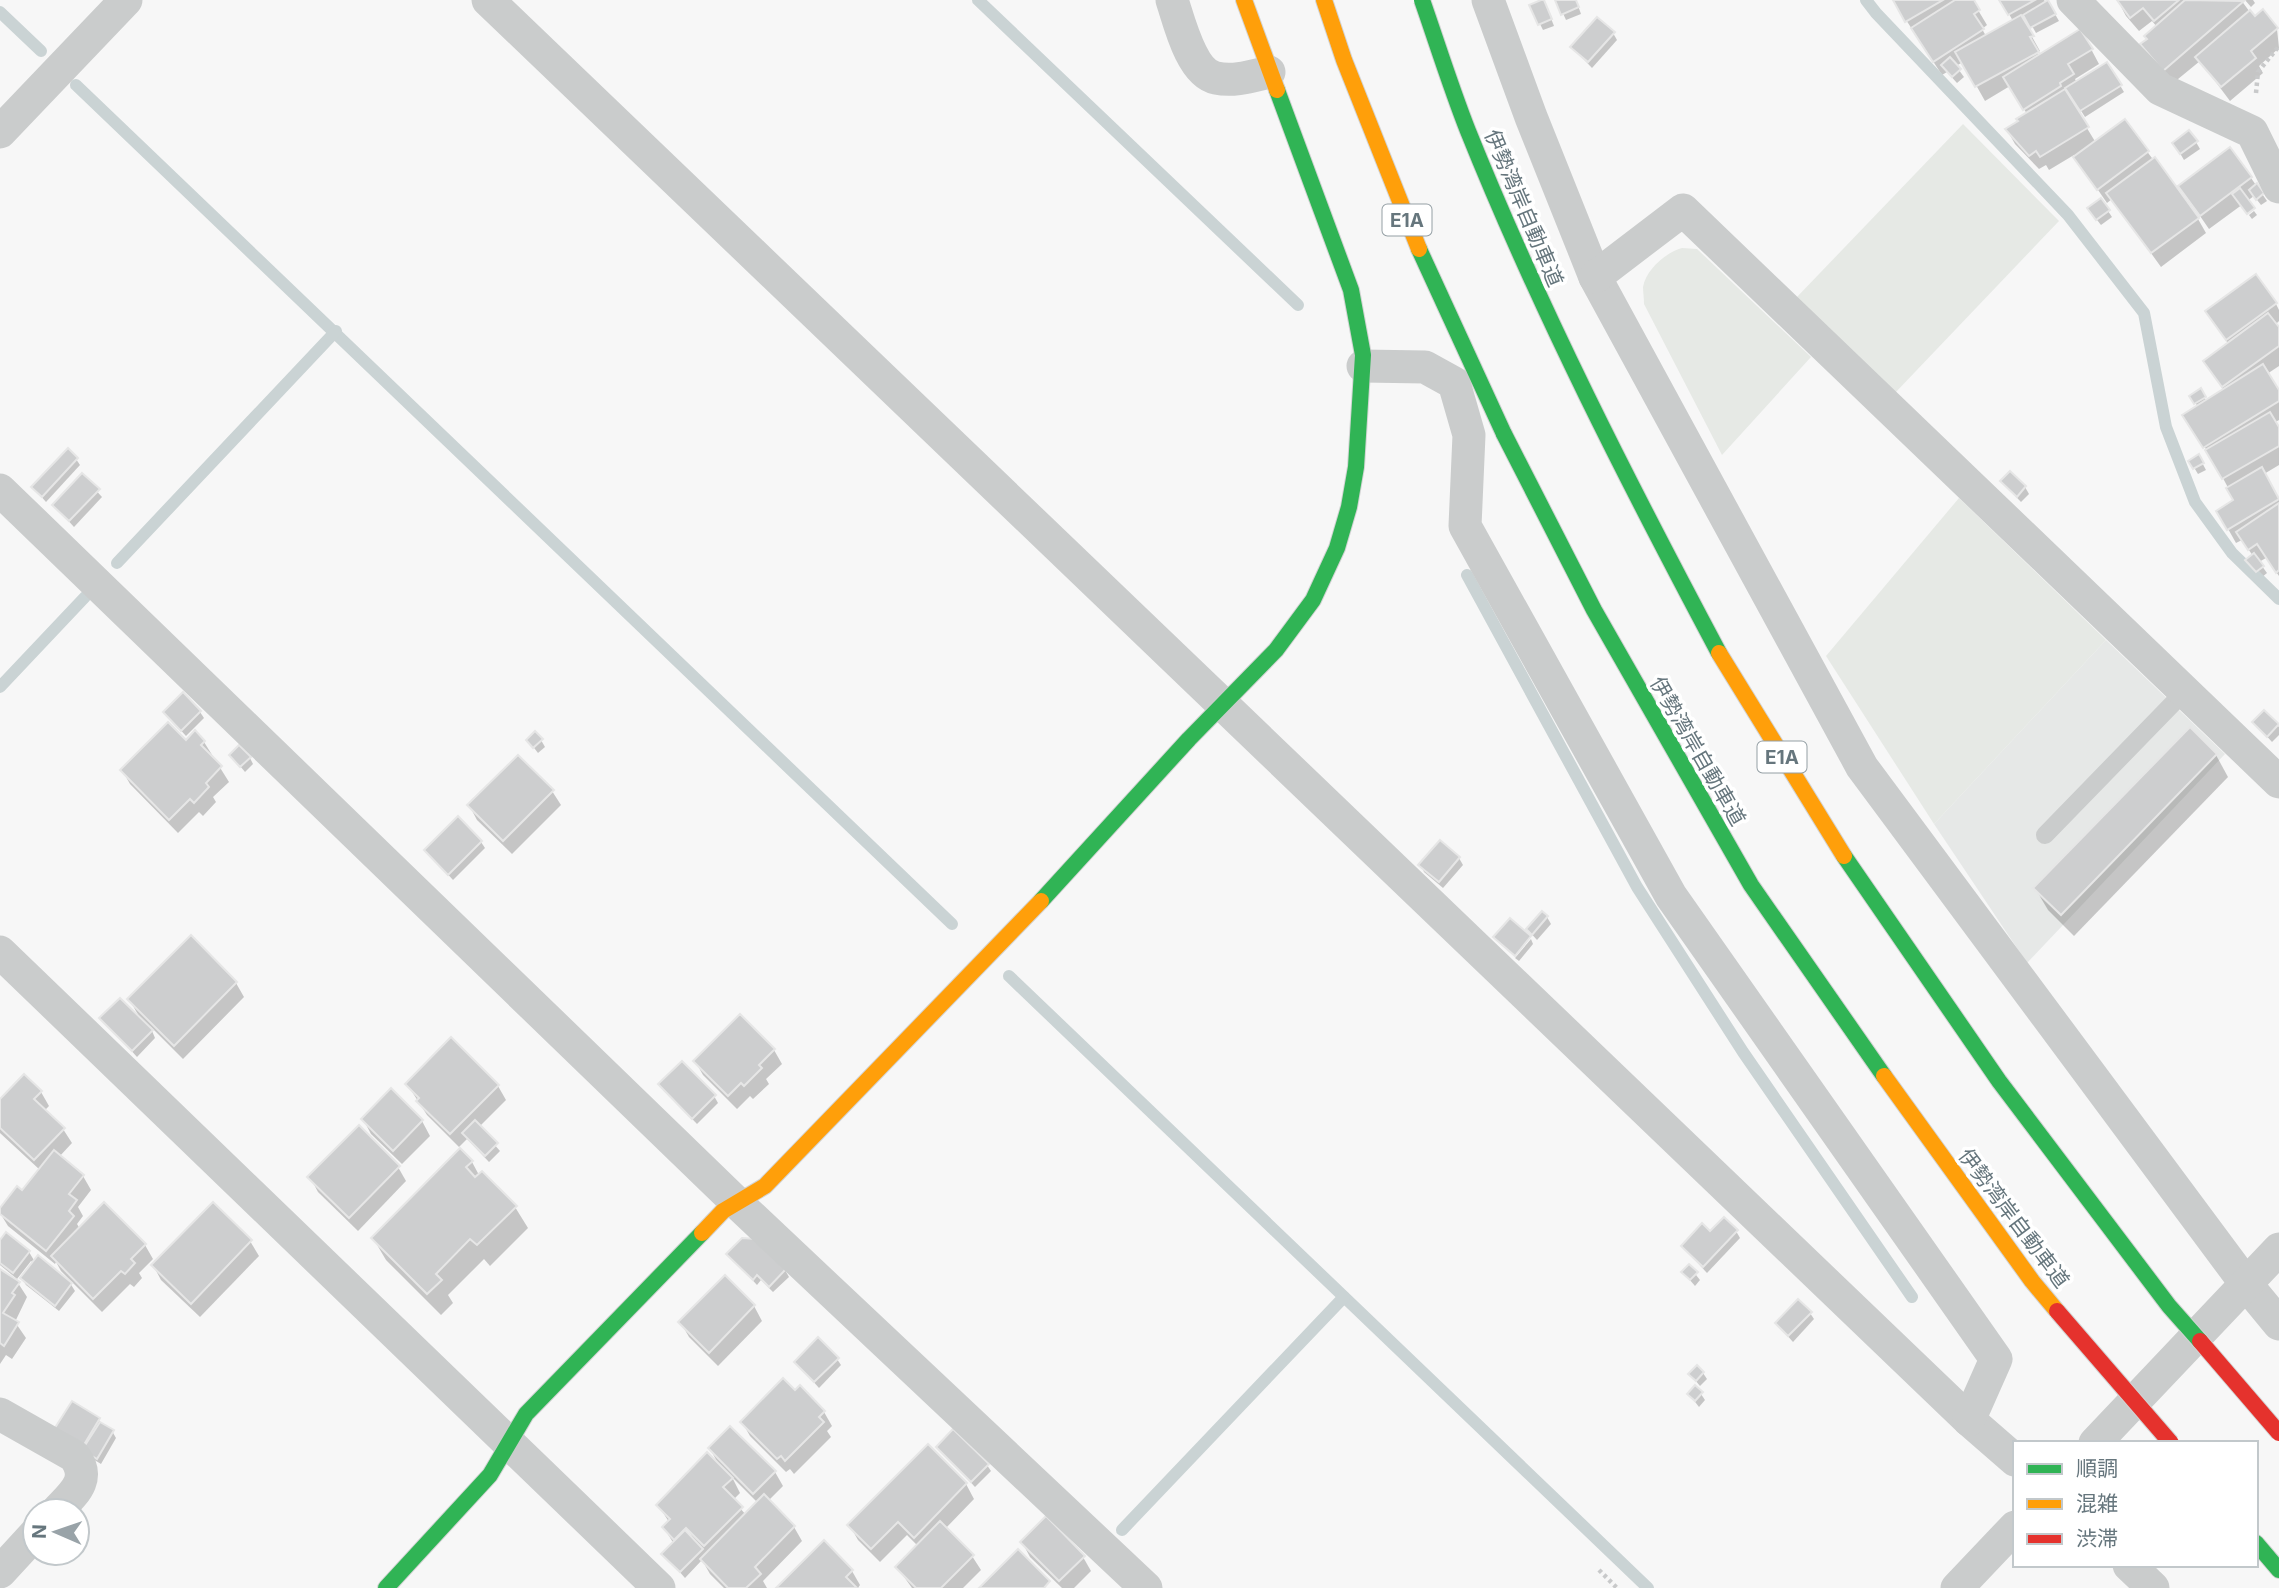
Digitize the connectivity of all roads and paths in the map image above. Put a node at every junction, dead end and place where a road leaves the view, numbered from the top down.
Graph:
1 (126, 0) edge
2 (488, 0) edge
3 (1172, 0) edge
4 (1244, 0) edge
5 (1324, 0) edge
6 (1422, 0) edge
7 (1488, 0) edge
8 (2073, 0) edge
9 (2279, 46) edge
10 (1269, 72) junction
11 (0, 132) edge
12 (2252, 132) junction
13 (2279, 187) edge
14 (1595, 277) junction
15 (1363, 366) junction
16 (0, 490) edge
17 (2185, 691) junction
18 (1223, 706) junction
19 (2279, 782) edge
20 (2045, 835) dead end
21 (0, 952) edge
22 (737, 1203) junction
23 (2279, 1249) edge
24 (2246, 1284) junction
25 (2279, 1324) edge
26 (0, 1414) edge
27 (1969, 1420) junction
28 (2279, 1433) edge
29 (2097, 1441) edge
30 (2169, 1441) edge
31 (508, 1444) junction
32 (2013, 1458) edge
33 (70, 1497) edge
34 (2013, 1529) edge
35 (2258, 1545) edge
36 (21, 1549) edge
37 (2131, 1567) edge
38 (1599, 1570) dead end
39 (2279, 1570) edge
40 (0, 1572) edge
41 (386, 1588) edge
42 (659, 1588) edge
43 (1146, 1588) edge
44 (1617, 1588) edge
45 (1957, 1588) edge
46 (2153, 1588) edge

1 - 11 street
2 - 18 street
3 - 10 street
4 - 10 main road
5 - 30 main road, 伊勢湾岸自動車道 / E1A, bridge
6 - 28 main road, 伊勢湾岸自動車道 / E1A, bridge
7 - 14 street
8 - 12 street
9 - 12 path
10 - 15 main road
12 - 13 street
14 - 17 street
14 - 24 street
15 - 18 main road
15 - 27 street
16 - 22 street
17 - 19 street
17 - 20 lane
18 - 22 main road
18 - 27 street
21 - 31 street
22 - 31 main road
22 - 43 street
23 - 24 street
24 - 25 street
24 - 29 street
26 - 33 street
27 - 32 street
31 - 41 main road
31 - 42 street
34 - 45 street
35 - 39 main road
36 - 40 street
37 - 46 street
38 - 44 path

